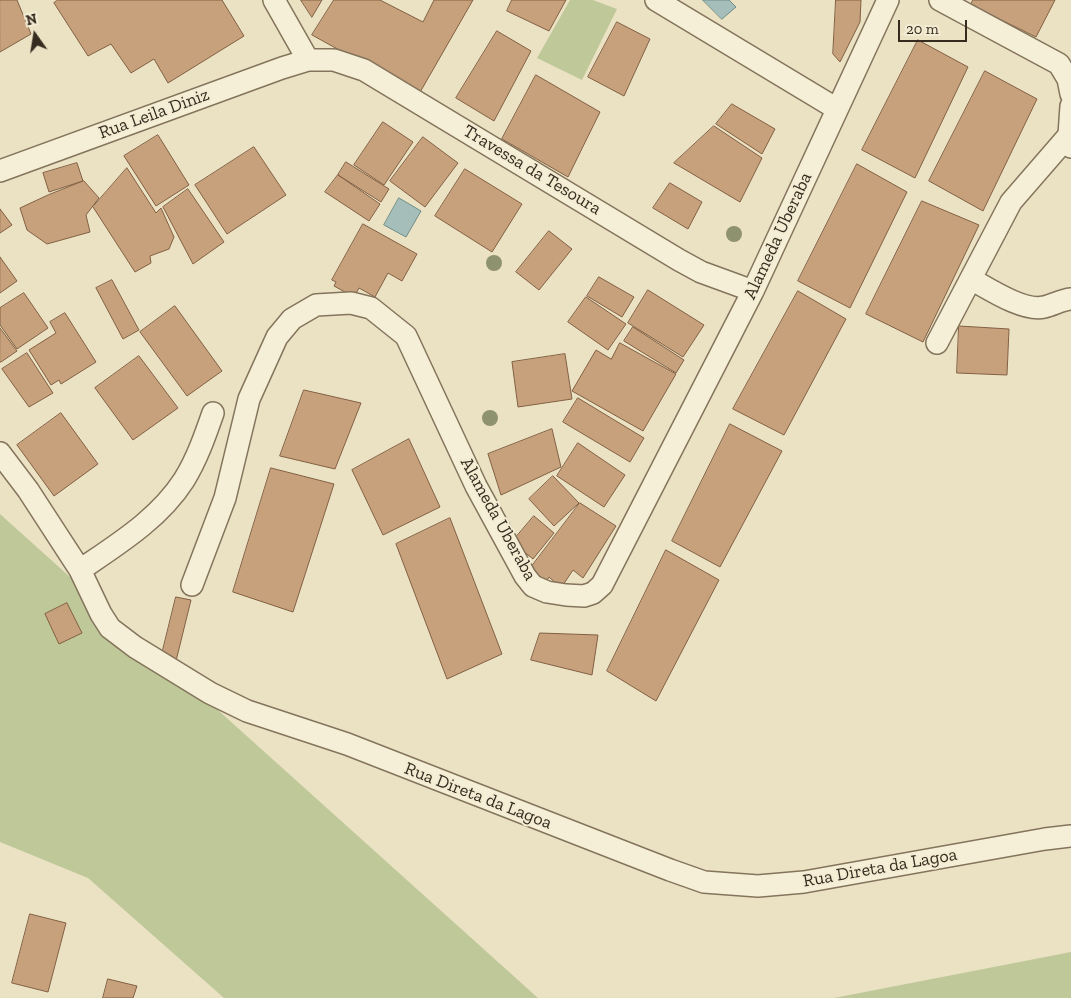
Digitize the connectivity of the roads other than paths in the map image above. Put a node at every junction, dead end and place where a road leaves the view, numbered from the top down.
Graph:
1 (274, 0) edge
2 (656, 0) edge
3 (888, 0) edge
4 (940, 0) edge
5 (308, 60) junction
6 (1071, 94) edge
7 (1071, 106) edge
8 (836, 109) junction
9 (1070, 141) edge
10 (0, 171) edge
11 (970, 279) junction
12 (753, 292) junction
13 (1071, 299) edge
14 (937, 344) dead end
15 (214, 413) dead end
16 (0, 453) edge
17 (80, 570) junction
18 (192, 584) dead end
19 (1071, 836) edge

1 - 5 street
2 - 8 street
3 - 8 street, Alameda Uberaba
4 - 6 street
5 - 10 street, Rua Leila Diniz
5 - 12 street, Travessa da Tesoura
7 - 9 street
8 - 12 street, Alameda Uberaba
9 - 11 street
11 - 13 street
11 - 14 street
12 - 18 street, Alameda Uberaba
15 - 17 street
16 - 17 street, Rua Direta da Lagoa
17 - 19 street, Rua Direta da Lagoa

